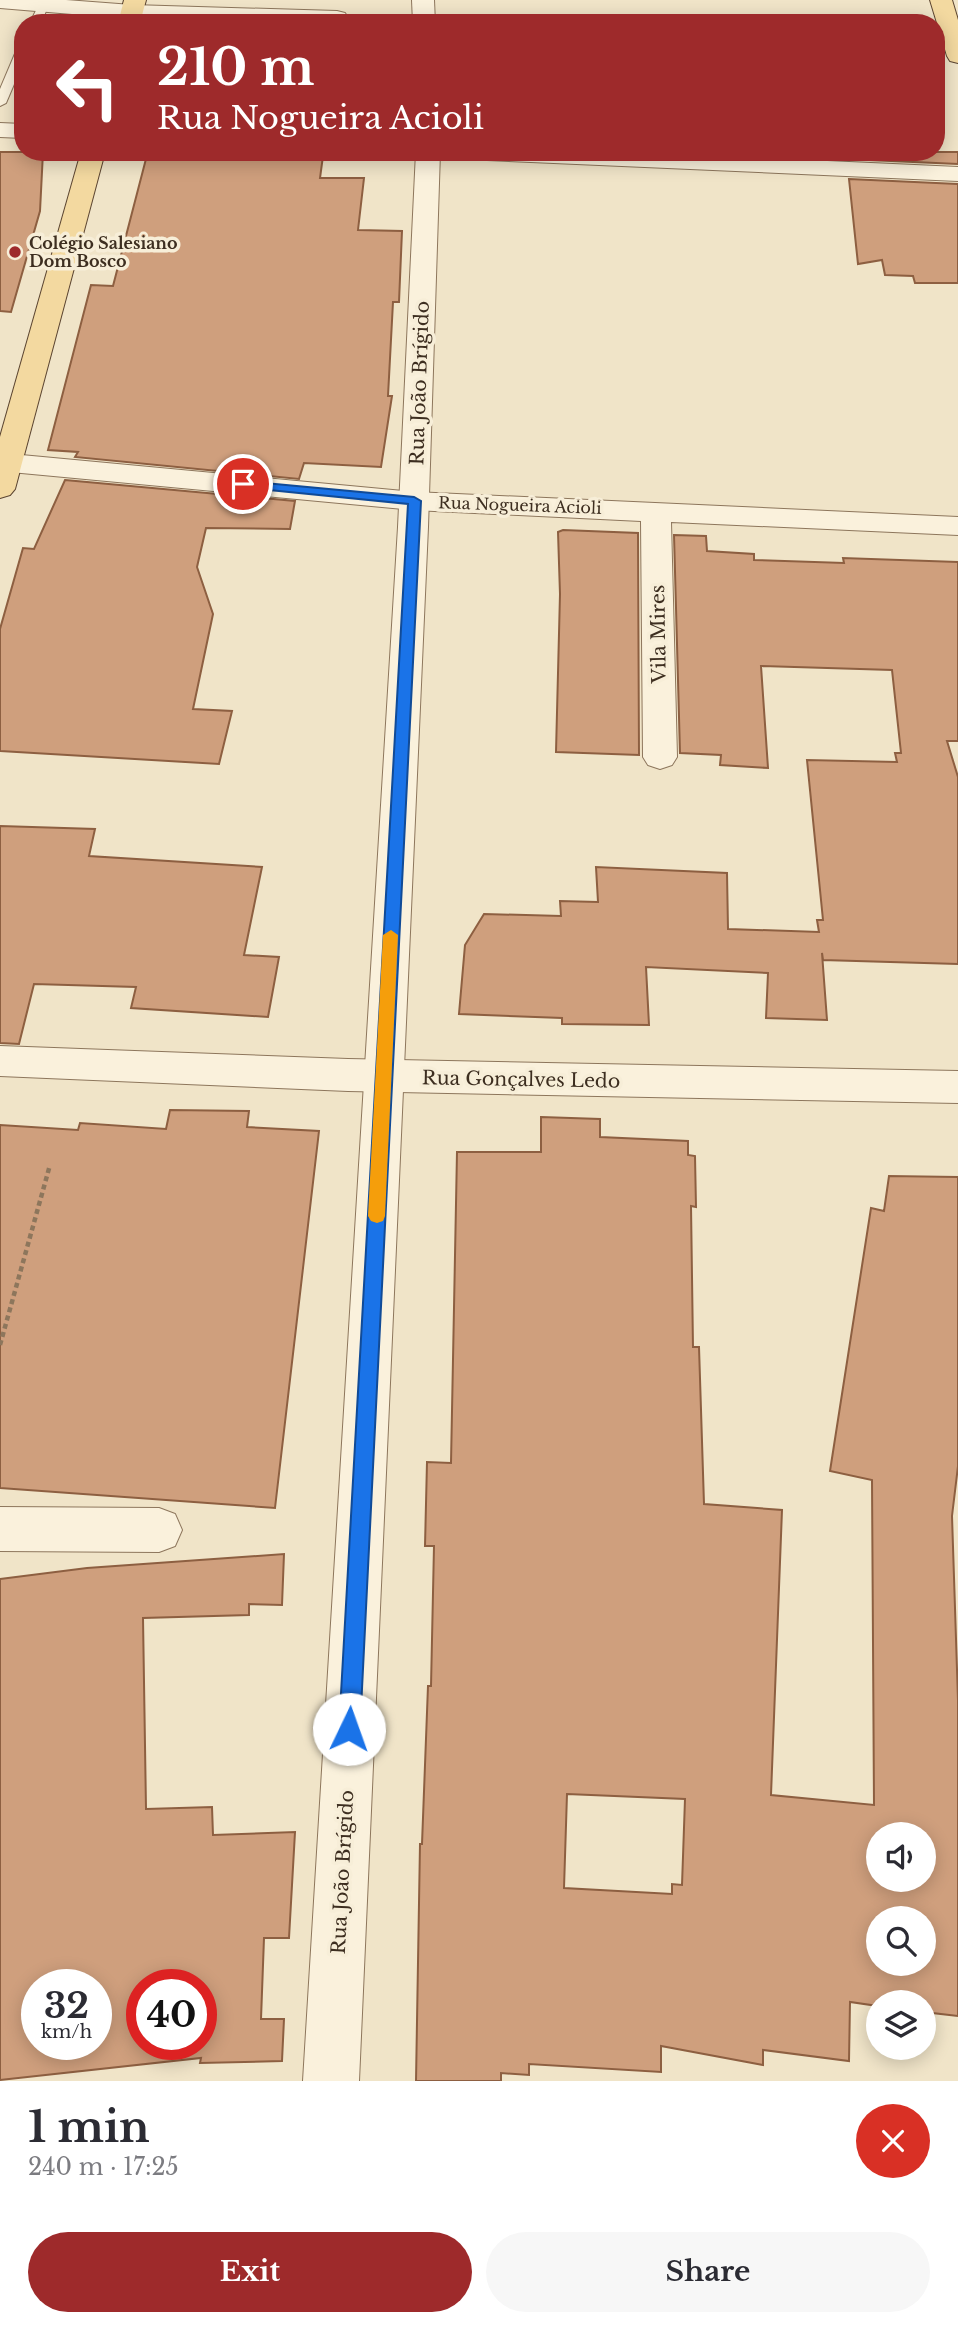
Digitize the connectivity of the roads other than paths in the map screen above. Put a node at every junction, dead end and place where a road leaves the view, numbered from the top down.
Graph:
1 (941, 0) edge
2 (0, 1) edge
3 (132, 11) edge
4 (39, 13) edge
5 (220, 14) edge
6 (958, 56) edge
7 (14, 70) edge
8 (0, 103) edge
9 (90, 161) edge
10 (428, 161) edge
11 (666, 161) edge
12 (958, 174) edge
13 (2, 471) edge
14 (414, 501) junction
15 (656, 510) junction
16 (958, 526) edge
17 (660, 757) dead end
18 (0, 1061) edge
19 (384, 1076) junction
20 (958, 1087) edge
21 (0, 1529) edge
22 (159, 1530) dead end
23 (331, 2081) edge

1 - 6 main road
2 - 4 street
3 - 4 street
3 - 5 street
7 - 8 lane
9 - 13 main road
10 - 14 street, Rua João Brígido
11 - 12 street
13 - 14 street, Rua Nogueira Acioli
14 - 15 street, Rua Nogueira Acioli
14 - 19 street, Rua João Brígido
15 - 16 street, Rua Nogueira Acioli
15 - 17 street, Vila Mires
18 - 19 street, Rua Gonçalves Ledo
19 - 20 street, Rua Gonçalves Ledo
19 - 23 street, Rua João Brígido
21 - 22 street

